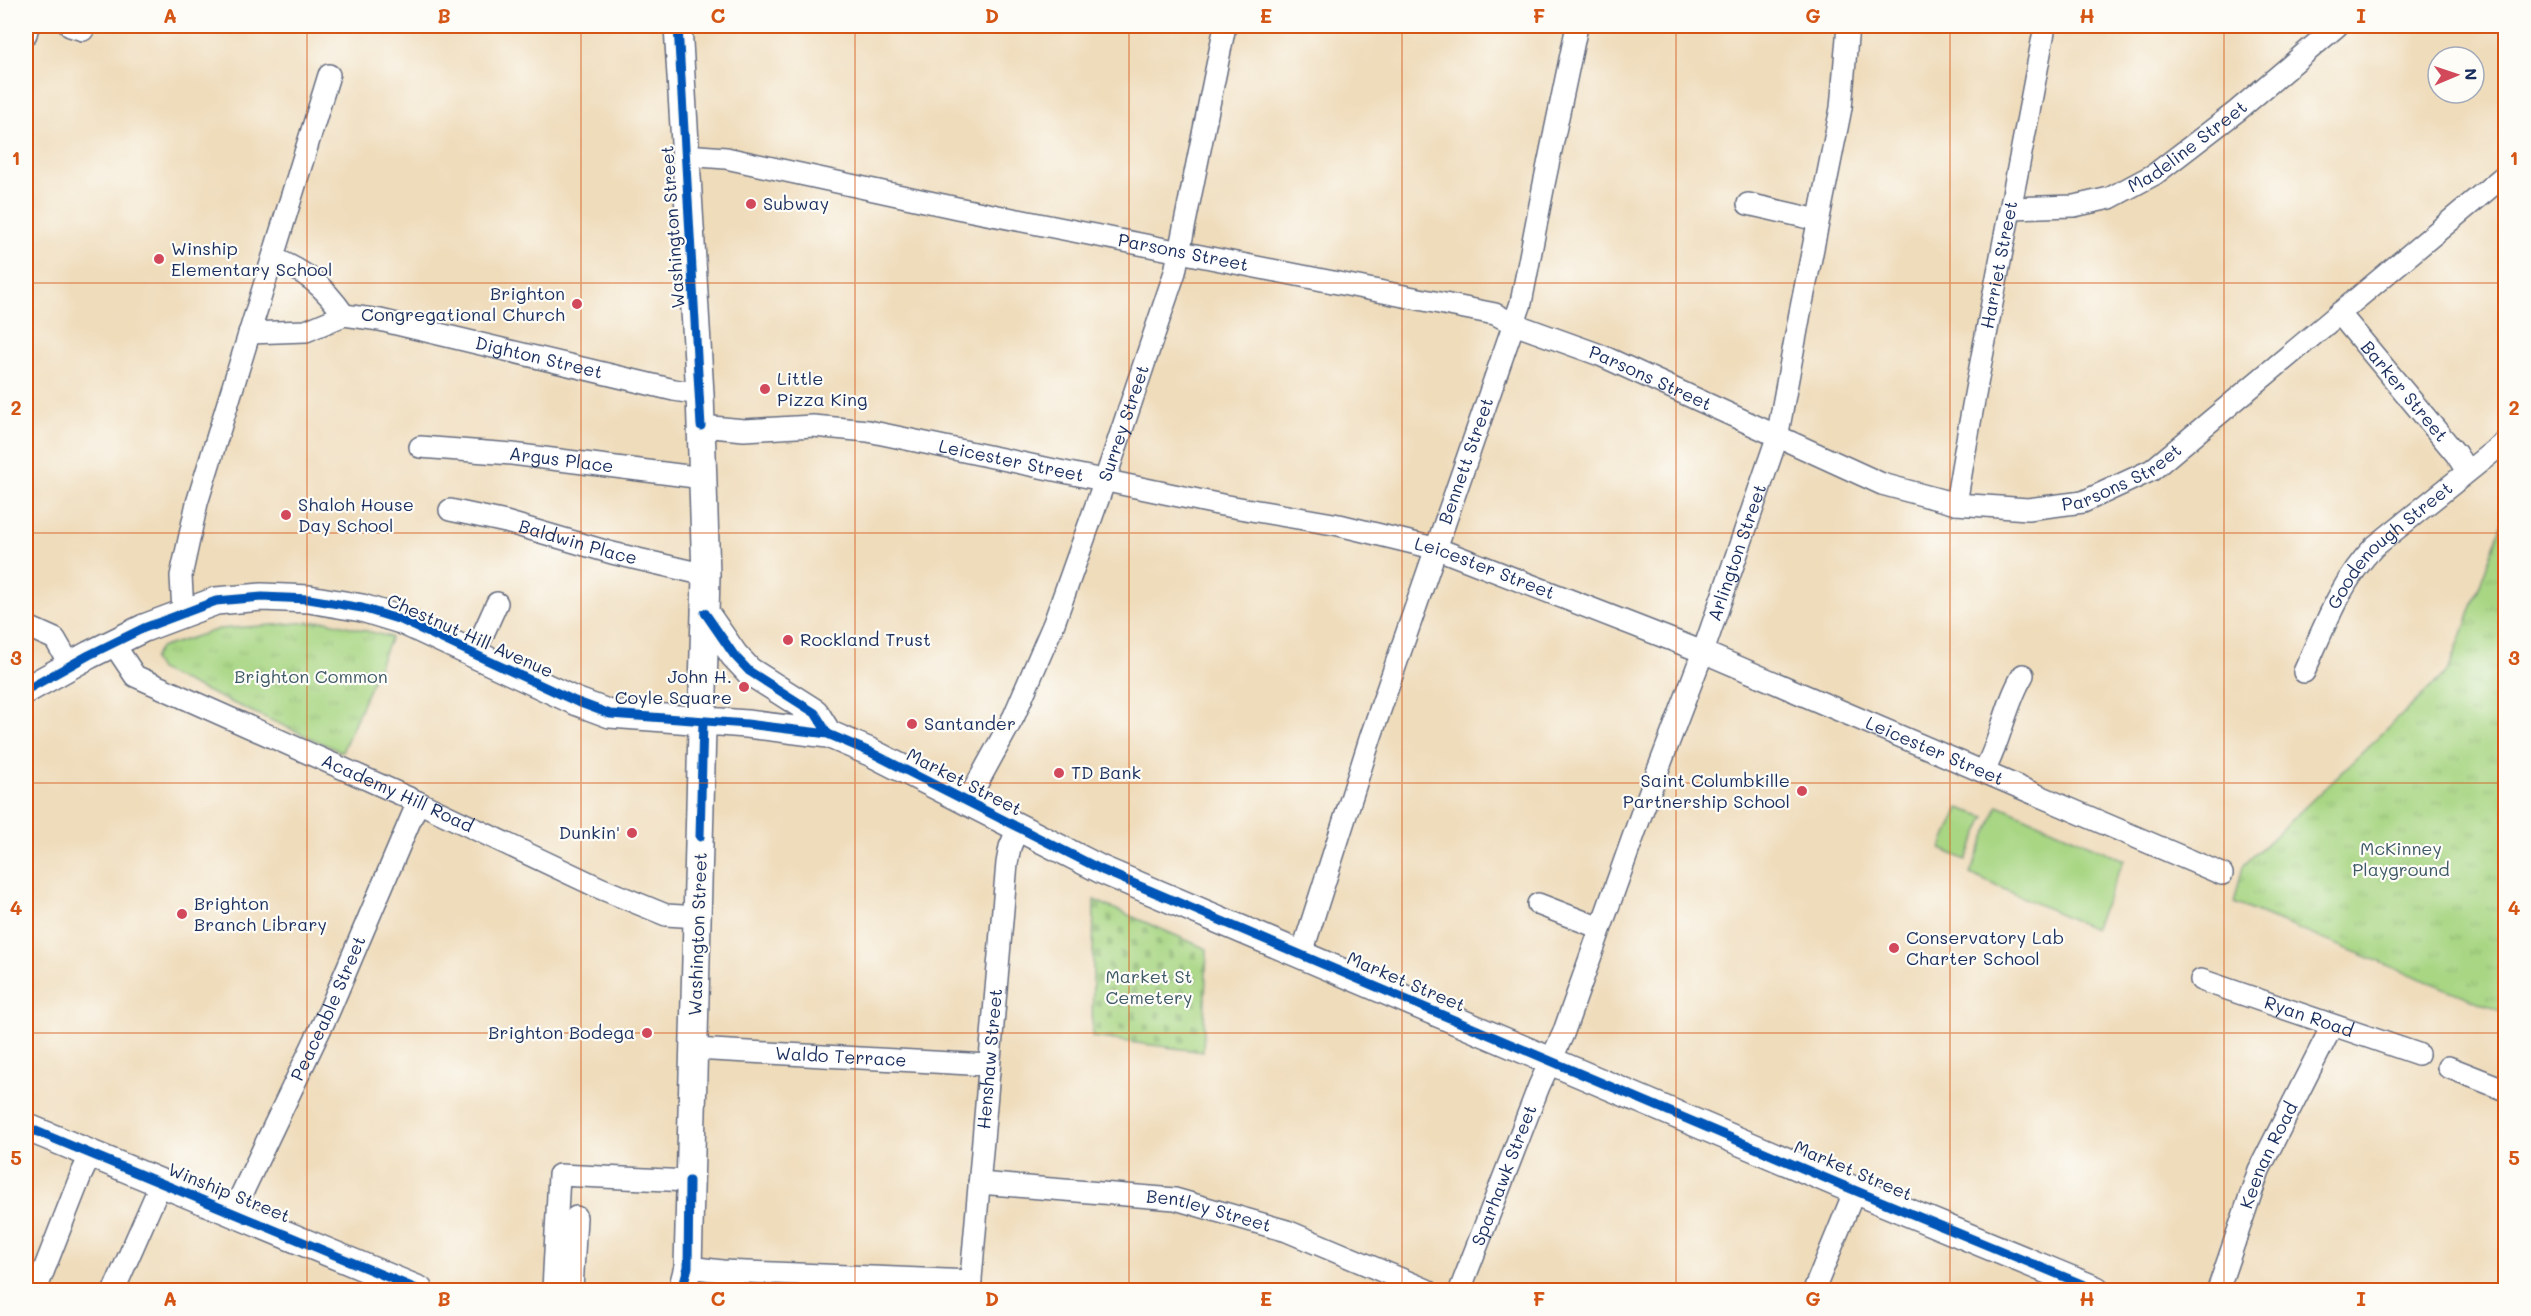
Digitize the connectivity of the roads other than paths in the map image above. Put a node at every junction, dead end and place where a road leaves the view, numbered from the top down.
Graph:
1 (28, 26) edge
2 (70, 26) edge
3 (85, 26) edge
4 (678, 26) edge
5 (1225, 26) edge
6 (1577, 26) edge
7 (1848, 26) edge
8 (2045, 26) edge
9 (2337, 26) edge
10 (26, 34) edge
11 (329, 75) dead end
12 (685, 154) junction
13 (2505, 174) edge
14 (1748, 204) dead end
15 (2012, 208) junction
16 (1818, 220) junction
17 (1179, 251) junction
18 (273, 258) junction
19 (2339, 313) junction
20 (344, 315) junction
21 (1514, 324) junction
22 (249, 333) junction
23 (700, 394) junction
24 (701, 426) junction
25 (1778, 438) junction
26 (2505, 441) edge
27 (420, 447) dead end
28 (2467, 471) junction
29 (703, 478) junction
30 (1105, 480) junction
31 (1956, 504) junction
32 (450, 510) dead end
33 (1437, 549) junction
34 (706, 575) junction
35 (497, 603) dead end
36 (183, 612) junction
37 (705, 612) junction
38 (26, 626) edge
39 (113, 643) junction
40 (475, 652) junction
41 (1703, 652) junction
42 (70, 665) junction
43 (2304, 672) dead end
44 (2023, 675) dead end
45 (26, 690) edge
46 (703, 721) junction
47 (828, 734) junction
48 (1984, 771) junction
49 (418, 802) junction
50 (967, 802) junction
51 (1018, 828) junction
52 (2222, 874) dead end
53 (1538, 904) dead end
54 (698, 916) junction
55 (1600, 928) junction
56 (1301, 956) junction
57 (2201, 980) dead end
58 (2332, 1026) junction
59 (694, 1049) junction
60 (2418, 1054) dead end
61 (1551, 1062) junction
62 (988, 1065) junction
63 (2448, 1067) dead end
64 (2505, 1090) edge
65 (26, 1126) edge
66 (91, 1154) junction
67 (689, 1181) junction
68 (160, 1183) junction
69 (979, 1183) junction
70 (1855, 1190) junction
71 (233, 1212) junction
72 (688, 1283) edge
73 (971, 1286) edge
74 (36, 1290) edge
75 (114, 1290) edge
76 (419, 1290) edge
77 (553, 1290) edge
78 (566, 1290) edge
79 (572, 1290) edge
80 (1427, 1290) edge
81 (1460, 1290) edge
82 (1814, 1290) edge
83 (2096, 1290) edge
84 (2218, 1290) edge

1 - 10 street
2 - 3 street
4 - 12 main road, Washington Street
5 - 17 street, Surrey Street
6 - 21 street, Bennett Street
7 - 16 street, Arlington Street
8 - 15 street, Harriet Street
9 - 15 street, Madeline Street
11 - 18 street
12 - 17 street, Parsons Street
12 - 23 main road, Washington Street
13 - 19 street, Parsons Street
14 - 16 street
15 - 31 street, Harriet Street
16 - 25 street, Arlington Street
17 - 21 street, Parsons Street
17 - 30 street, Surrey Street
18 - 20 street
18 - 22 street
19 - 28 street, Barker Street
19 - 31 street, Parsons Street
20 - 22 street
20 - 23 street, Dighton Street
21 - 25 street, Parsons Street
21 - 33 street, Bennett Street
22 - 36 street
23 - 24 main road, Washington Street
24 - 29 main road, Washington Street
24 - 30 street, Leicester Street
25 - 31 street, Parsons Street
25 - 41 street, Arlington Street
26 - 28 street, Goodenough Street
27 - 29 street, Argus Place
28 - 43 street, Goodenough Street
29 - 34 main road, Washington Street
30 - 33 street, Leicester Street
30 - 50 street, Surrey Street
32 - 34 street, Baldwin Place
33 - 41 street, Leicester Street
33 - 56 street, Bennett Street
34 - 37 main road, Washington Street
35 - 40 street
36 - 39 main road, Chestnut Hill Avenue
36 - 40 main road, Chestnut Hill Avenue
37 - 46 main road, Washington Street
37 - 47 main road
38 - 42 street
39 - 42 main road, Chestnut Hill Avenue
39 - 49 street, Academy Hill Road
40 - 46 main road, Chestnut Hill Avenue
41 - 48 street, Leicester Street
41 - 55 street, Arlington Street
42 - 45 main road, Chestnut Hill Avenue
44 - 48 street
46 - 47 main road, Market Street
46 - 54 main road, Washington Street
47 - 50 main road, Market Street
48 - 52 street, Leicester Street
49 - 54 street, Academy Hill Road
49 - 71 street, Peaceable Street
50 - 51 main road, Market Street
51 - 56 main road, Market Street
51 - 62 street, Henshaw Street
53 - 55 street
54 - 59 main road, Washington Street
55 - 61 street, Arlington Street
56 - 61 main road, Market Street
57 - 58 street, Ryan Road
58 - 60 street, Ryan Road
58 - 84 street, Keenan Road
59 - 62 street, Waldo Terrace
59 - 67 main road, Washington Street
61 - 70 main road, Market Street
61 - 81 street, Sparhawk Street
62 - 69 street, Henshaw Street
63 - 64 street
65 - 66 main road, Winship Street
66 - 68 main road, Winship Street
66 - 74 street
67 - 72 main road, Washington Street
67 - 77 street
68 - 71 main road, Winship Street
68 - 75 street
69 - 73 street, Henshaw Street
69 - 80 street, Bentley Street
70 - 82 street
70 - 83 main road, Market Street
71 - 76 main road, Winship Street
72 - 73 street
78 - 79 street

